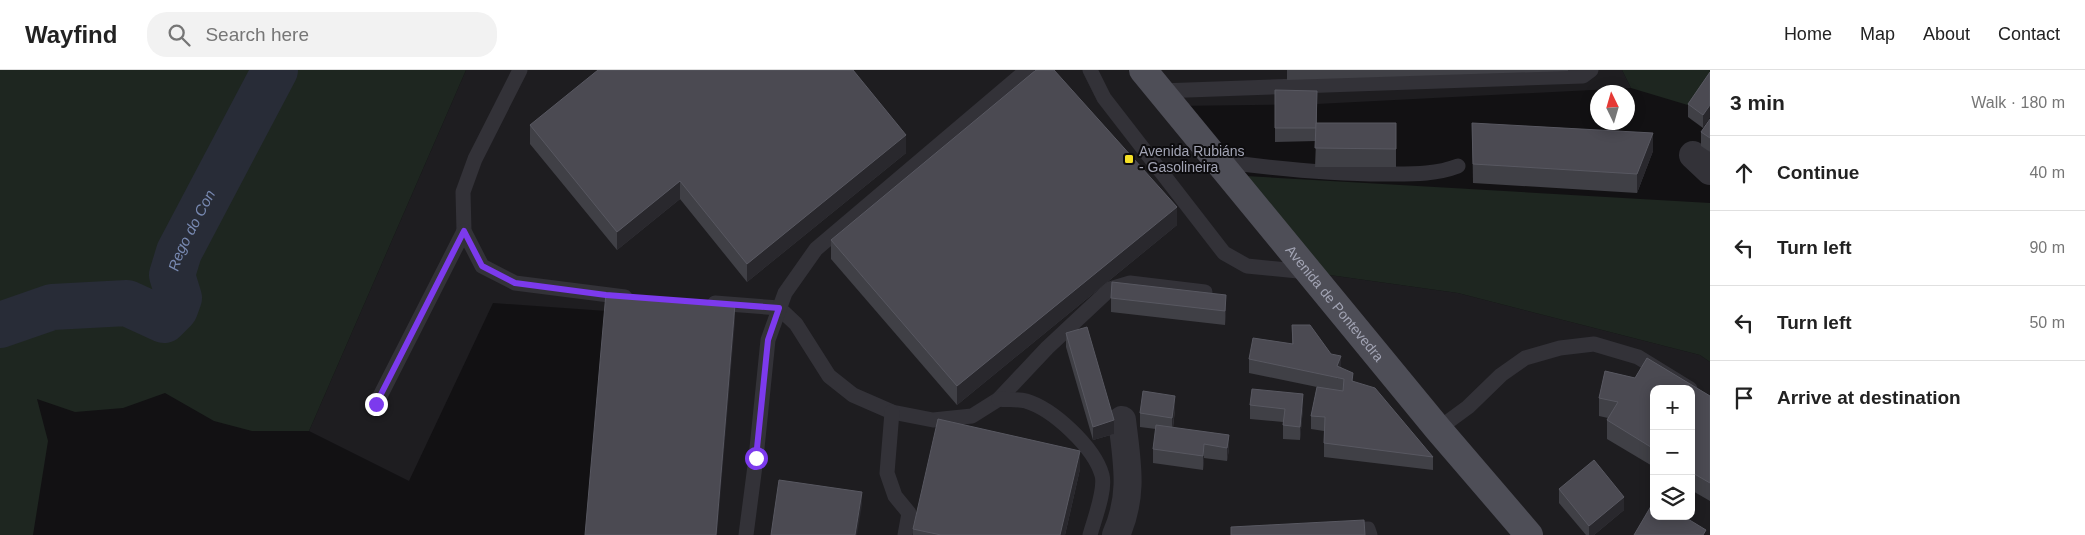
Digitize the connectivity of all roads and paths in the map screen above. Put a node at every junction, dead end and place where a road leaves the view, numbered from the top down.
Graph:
1 (520, 70) edge
2 (1027, 70) edge
3 (1090, 70) edge
4 (1142, 70) edge
5 (1591, 70) edge
6 (1160, 91) junction
7 (1217, 161) junction
8 (1458, 166) dead end
9 (464, 231) junction
10 (1308, 272) junction
11 (1205, 292) edge
12 (635, 298) edge
13 (702, 302) edge
14 (779, 308) junction
15 (1684, 385) edge
16 (999, 399) junction
17 (376, 404) dead end
18 (892, 412) junction
19 (1122, 420) dead end
20 (1438, 429) junction
21 (1330, 531) edge
22 (746, 535) edge
23 (905, 535) edge
24 (1090, 535) edge
25 (1116, 535) edge
26 (1370, 535) edge
27 (1529, 535) edge

1 - 9 lane
2 - 14 lane
3 - 10 lane
4 - 6 main road, Avenida de Pontevedra
5 - 6 lane
6 - 7 main road, Avenida de Pontevedra
7 - 8 lane
7 - 10 main road, Avenida de Pontevedra
9 - 12 lane
9 - 17 lane
10 - 20 main road, Avenida de Pontevedra
11 - 16 lane
13 - 14 lane
14 - 18 lane
14 - 22 lane
15 - 20 lane
16 - 18 lane
16 - 24 lane
18 - 23 lane
19 - 25 street
20 - 27 main road, Avenida de Pontevedra
21 - 26 lane

